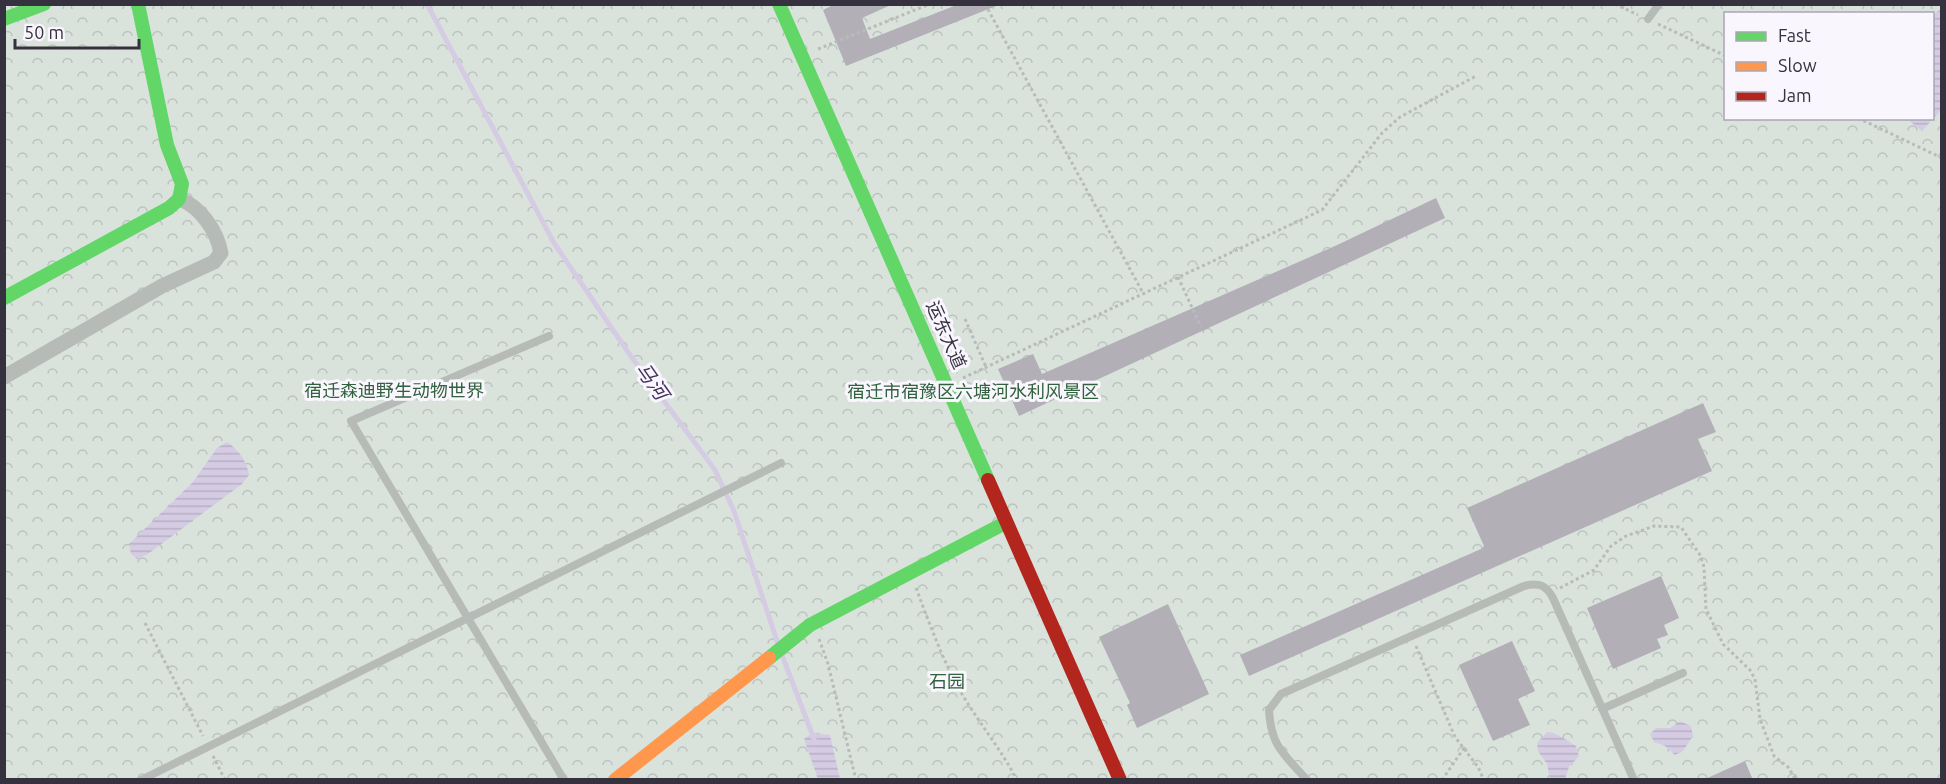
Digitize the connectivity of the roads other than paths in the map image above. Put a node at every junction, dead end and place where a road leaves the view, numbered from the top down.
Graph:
1 (44, 4) edge
2 (138, 4) edge
3 (779, 4) edge
4 (1659, 4) edge
5 (4, 19) edge
6 (1648, 19) road end
7 (179, 198) junction
8 (4, 298) edge
9 (549, 336) dead end
10 (4, 377) edge
11 (781, 462) dead end
12 (1005, 523) junction
13 (467, 617) junction
14 (1683, 673) dead end
15 (1602, 708) junction
16 (141, 780) edge
17 (564, 780) edge
18 (615, 780) edge
19 (1120, 780) edge
20 (1307, 780) edge
21 (1634, 780) edge

1 - 5 street
2 - 7 street
3 - 12 street, 运东大道
4 - 6 lane
7 - 8 street
7 - 10 street
9 - 13 lane
11 - 13 lane
12 - 18 street
12 - 19 street, 运东大道
13 - 16 lane
13 - 17 lane
14 - 15 lane
15 - 20 lane
15 - 21 lane

